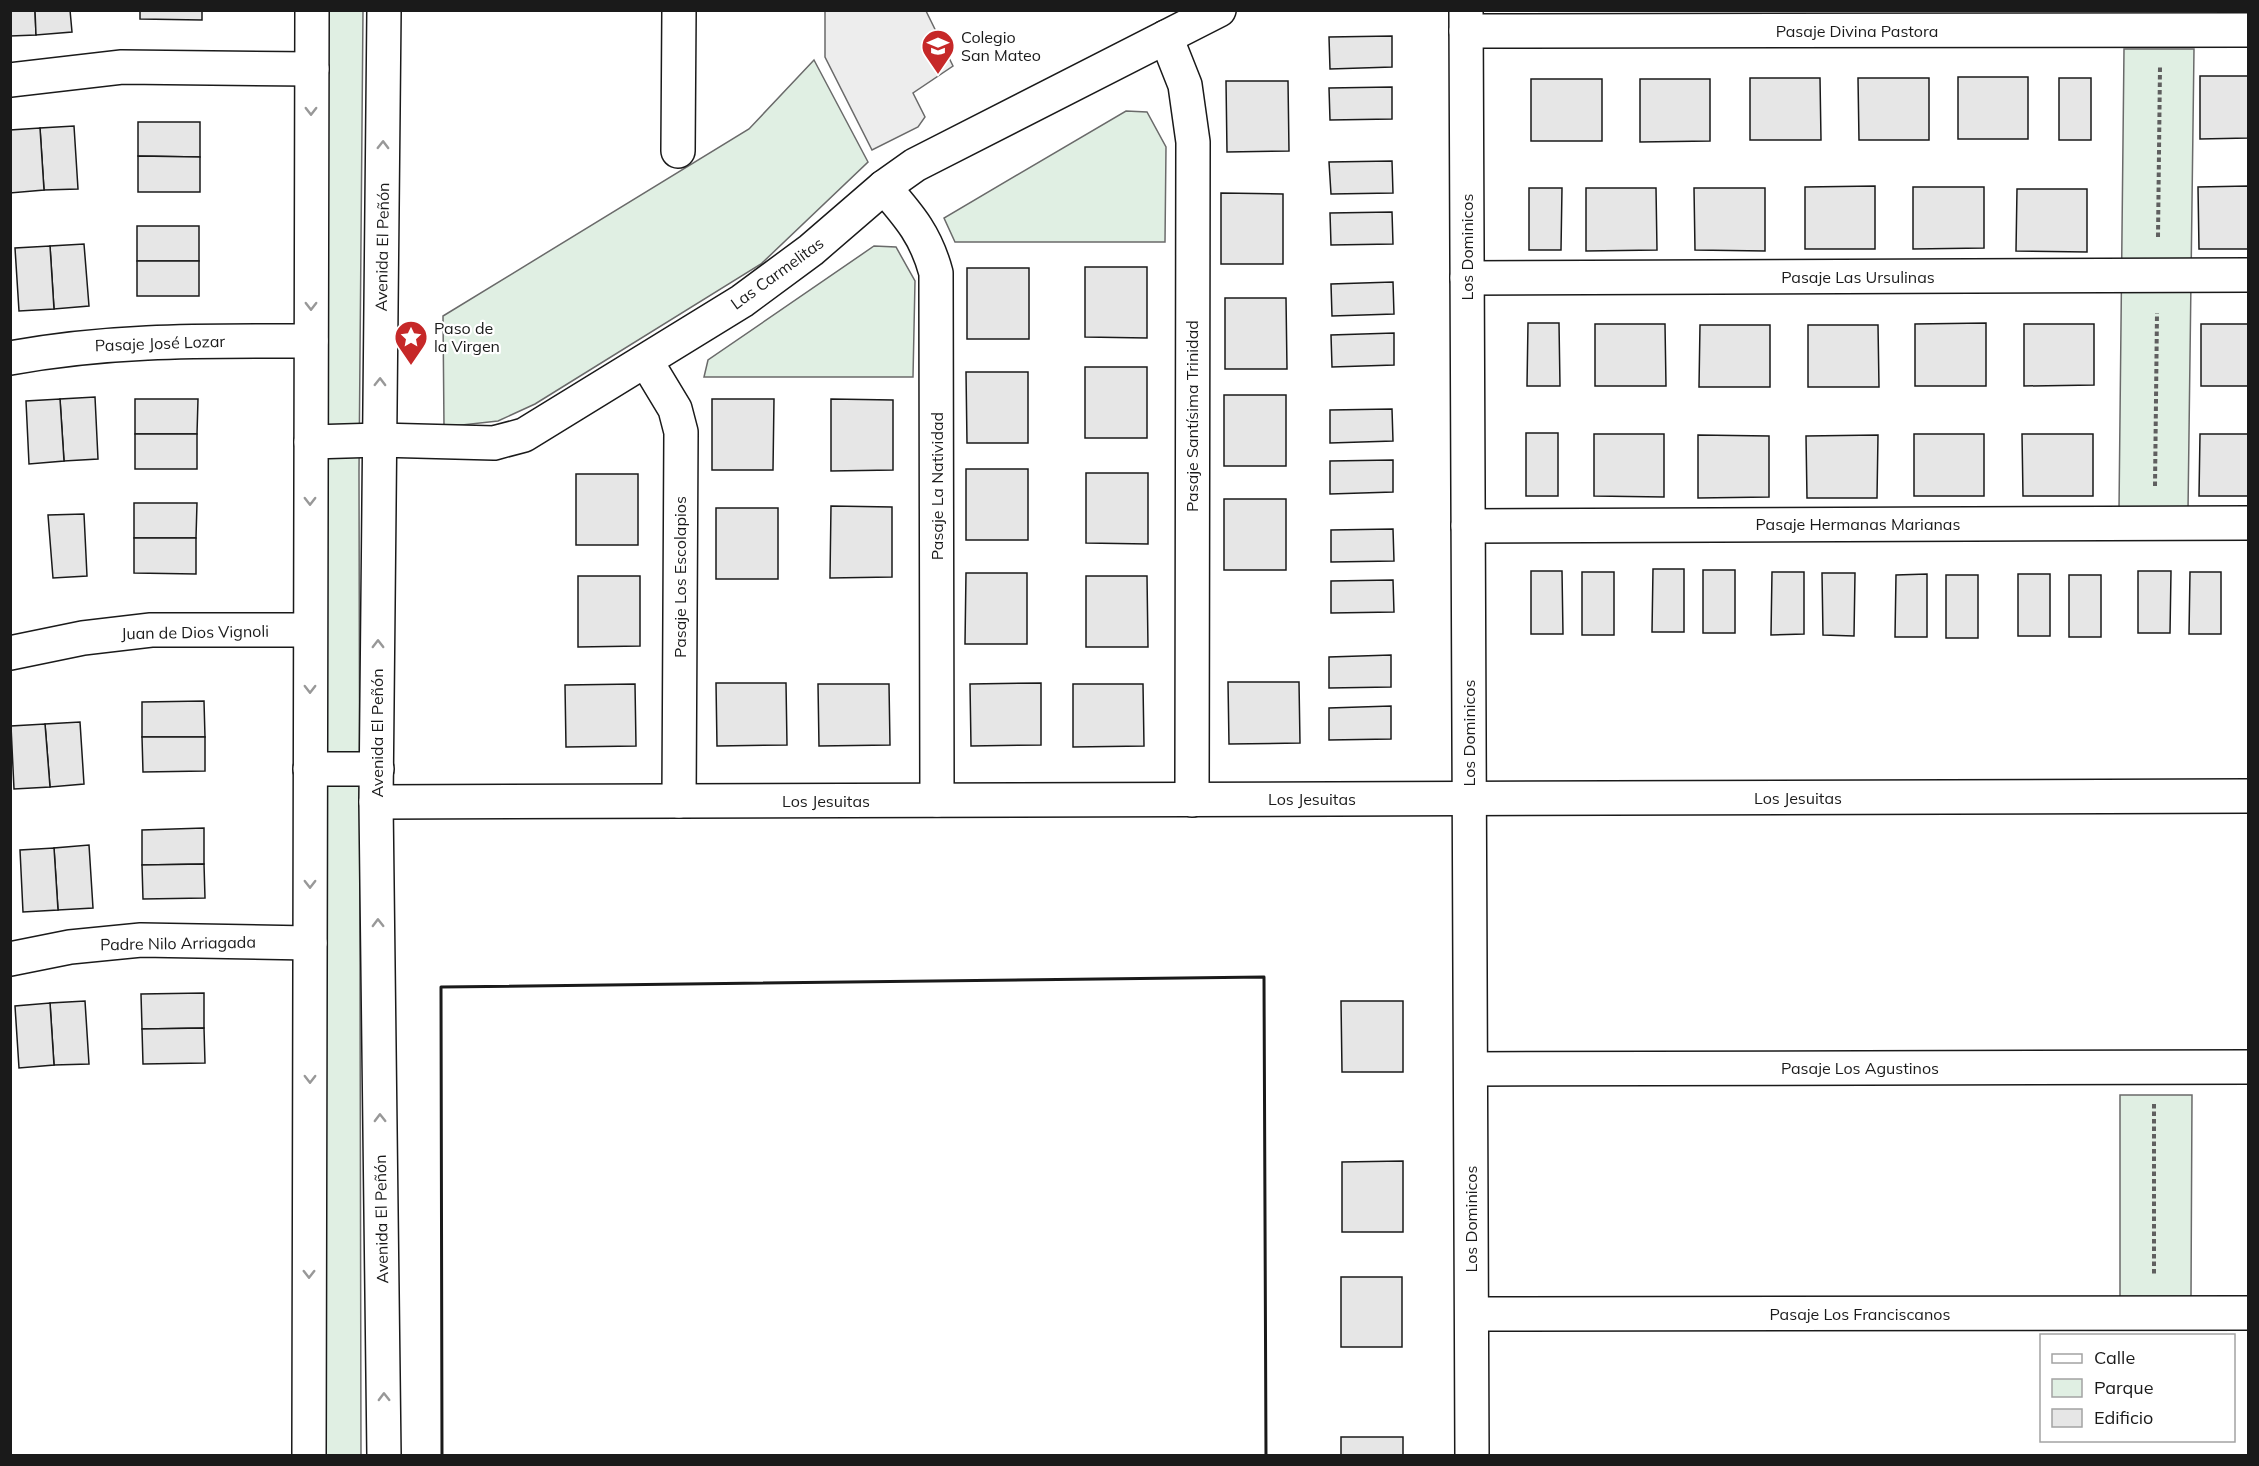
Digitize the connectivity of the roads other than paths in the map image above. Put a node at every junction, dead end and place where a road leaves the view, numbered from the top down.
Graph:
1 (312, 10) edge
2 (384, 10) edge
3 (679, 10) edge
4 (1219, 10) edge
5 (1466, 21) edge
6 (2248, 30) edge
7 (1166, 37) junction
8 (312, 69) junction
9 (10, 80) edge
10 (678, 151) dead end
11 (884, 187) junction
12 (2248, 275) edge
13 (1467, 278) junction
14 (311, 341) junction
15 (10, 358) edge
16 (646, 361) junction
17 (379, 440) junction
18 (311, 442) junction
19 (2248, 523) edge
20 (1468, 526) junction
21 (310, 630) junction
22 (10, 652) edge
23 (310, 769) junction
24 (377, 769) junction
25 (2248, 796) edge
26 (1469, 799) junction
27 (937, 800) junction
28 (1192, 800) junction
29 (680, 801) junction
30 (376, 802) junction
31 (310, 943) junction
32 (10, 959) edge
33 (2248, 1067) edge
34 (1471, 1070) junction
35 (2248, 1313) edge
36 (1472, 1314) junction
37 (309, 1455) edge
38 (384, 1455) edge
39 (1472, 1455) edge

1 - 8 street
17 -> 2 street, Avenida El Peñón
3 - 10 street
4 - 7 street, Las Carmelitas
5 - 6 street, Pasaje Divina Pastora
5 - 13 street, Los Dominicos
7 - 11 street, Las Carmelitas
7 - 28 street, Pasaje Santísima Trinidad
8 - 9 street
8 -> 14 street
11 - 16 street, Las Carmelitas
11 - 27 street, Pasaje La Natividad
12 - 13 street, Pasaje Las Ursulinas
13 - 20 street, Los Dominicos
14 - 15 street, Pasaje José Lozar
14 - 18 street
16 - 17 street, Las Carmelitas
16 - 29 street, Pasaje Los Escolapios
17 - 18 street, Las Carmelitas
24 -> 17 street, Avenida El Peñón
18 -> 21 street
19 - 20 street, Pasaje Hermanas Marianas
20 - 26 street, Los Dominicos
21 - 22 street, Juan de Dios Vignoli
21 -> 23 street
23 - 24 street
23 -> 31 street
24 - 30 street, Avenida El Peñón
25 - 26 street, Los Jesuitas
26 - 28 street, Los Jesuitas
26 - 34 street, Los Dominicos
27 - 28 street, Los Jesuitas
27 - 29 street, Los Jesuitas
29 - 30 street, Los Jesuitas
38 -> 30 street, Avenida El Peñón
31 - 32 street, Padre Nilo Arriagada
31 -> 37 street
33 - 34 street, Pasaje Los Agustinos
34 - 36 street, Los Dominicos
35 - 36 street, Pasaje Los Franciscanos
36 - 39 street, Los Dominicos

